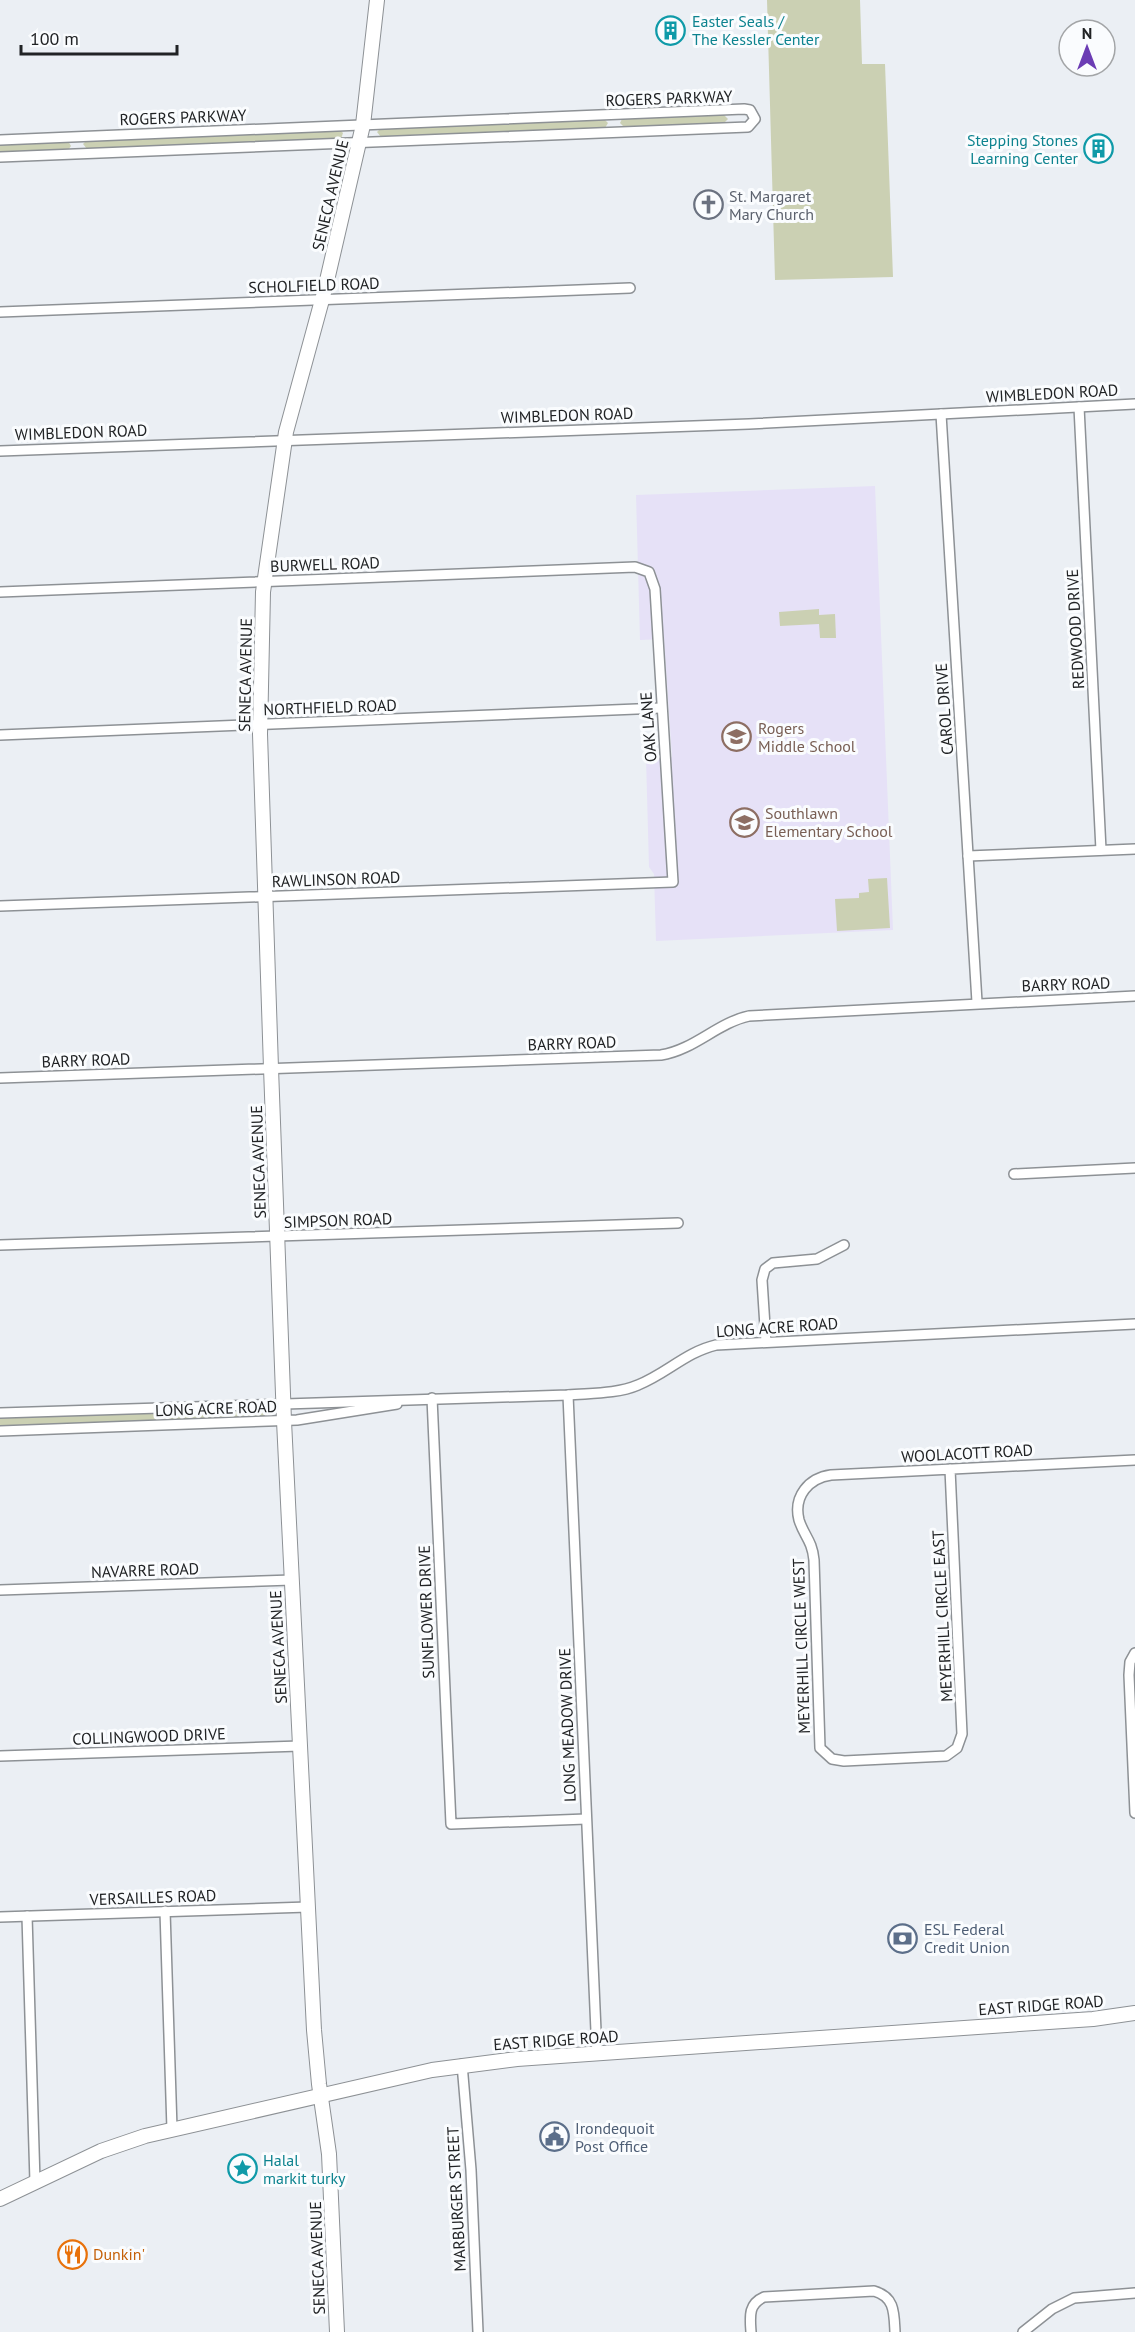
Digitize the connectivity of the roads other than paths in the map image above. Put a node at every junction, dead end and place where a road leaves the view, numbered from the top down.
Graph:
1 (376, 0) edge
2 (363, 125) junction
3 (77, 137) junction
4 (0, 140) edge
5 (360, 142) junction
6 (77, 154) junction
7 (0, 157) edge
8 (630, 288) dead end
9 (323, 299) junction
10 (0, 312) edge
11 (1135, 404) edge
12 (1079, 407) junction
13 (941, 414) junction
14 (285, 439) junction
15 (0, 450) edge
16 (649, 572) joint
17 (264, 581) junction
18 (0, 592) edge
19 (662, 708) junction
20 (260, 725) junction
21 (0, 735) edge
22 (1135, 849) edge
23 (1101, 850) junction
24 (968, 856) junction
25 (673, 882) joint
26 (265, 896) junction
27 (0, 906) edge
28 (1135, 996) edge
29 (977, 1002) junction
30 (271, 1068) junction
31 (0, 1078) edge
32 (1135, 1168) edge
33 (1014, 1174) dead end
34 (678, 1223) dead end
35 (277, 1237) junction
36 (0, 1245) edge
37 (844, 1245) dead end
38 (1135, 1324) edge
39 (766, 1341) junction
40 (568, 1395) junction
41 (432, 1398) junction
42 (283, 1412) junction
43 (0, 1413) edge
44 (0, 1431) edge
45 (1135, 1460) edge
46 (950, 1469) junction
47 (804, 1488) joint
48 (292, 1580) junction
49 (0, 1590) edge
50 (1135, 1653) edge
51 (300, 1746) junction
52 (0, 1756) edge
53 (946, 1756) joint
54 (1135, 1813) edge
55 (586, 1819) junction
56 (308, 1907) junction
57 (165, 1911) junction
58 (27, 1916) junction
59 (0, 1917) edge
60 (1135, 2013) edge
61 (597, 2054) junction
62 (462, 2064) junction
63 (321, 2096) junction
64 (172, 2129) junction
65 (35, 2182) junction
66 (0, 2199) edge
67 (1135, 2293) edge
68 (337, 2332) edge
69 (478, 2332) edge
70 (751, 2332) edge
71 (895, 2332) edge
72 (1023, 2332) edge

1 - 2 street, SENECA AVENUE
2 - 3 street, ROGERS PARKWAY
2 - 5 street, SENECA AVENUE
2 - 5 street, ROGERS PARKWAY
3 - 4 street, ROGERS PARKWAY
3 - 6 street
5 - 6 street, ROGERS PARKWAY
5 - 9 street, SENECA AVENUE
6 - 7 street, ROGERS PARKWAY
8 - 9 street, SCHOLFIELD ROAD
9 - 10 street, SCHOLFIELD ROAD
9 - 14 street, SENECA AVENUE
11 - 12 street, WIMBLEDON ROAD
12 - 13 street, WIMBLEDON ROAD
12 - 23 street, REDWOOD DRIVE
13 - 14 street, WIMBLEDON ROAD
13 - 24 street, CAROL DRIVE
14 - 15 street, WIMBLEDON ROAD
14 - 17 street, SENECA AVENUE
16 - 17 street, BURWELL ROAD
16 - 19 street, OAK LANE
17 - 18 street, BURWELL ROAD
17 - 20 street, SENECA AVENUE
19 - 20 street, NORTHFIELD ROAD
19 - 25 street, OAK LANE
20 - 21 street, NORTHFIELD ROAD
20 - 26 street, SENECA AVENUE
22 - 23 street
23 - 24 street
24 - 29 street, CAROL DRIVE
25 - 26 street, RAWLINSON ROAD
26 - 27 street, RAWLINSON ROAD
26 - 30 street, SENECA AVENUE
28 - 29 street, BARRY ROAD
29 - 30 street, BARRY ROAD
30 - 31 street, BARRY ROAD
30 - 35 street, SENECA AVENUE
32 - 33 street
34 - 35 street, SIMPSON ROAD
35 - 36 street, SIMPSON ROAD
35 - 42 street, SENECA AVENUE
37 - 39 street
38 - 39 street, LONG ACRE ROAD
39 - 40 street, LONG ACRE ROAD
40 - 41 street, LONG ACRE ROAD
40 - 55 street, LONG MEADOW DRIVE
41 - 42 street, LONG ACRE ROAD
41 - 42 street, LONG ACRE ROAD
41 - 55 street, SUNFLOWER DRIVE
42 - 43 street, LONG ACRE ROAD
42 - 44 street, LONG ACRE ROAD
42 - 48 street, SENECA AVENUE
45 - 46 street, WOOLACOTT ROAD
46 - 47 street, WOOLACOTT ROAD
46 - 53 street, MEYERHILL CIRCLE EAST
47 - 53 street, MEYERHILL CIRCLE WEST
48 - 49 street, NAVARRE ROAD
48 - 51 street, SENECA AVENUE
50 - 54 street
51 - 52 street, COLLINGWOOD DRIVE
51 - 56 street, SENECA AVENUE
55 - 61 street, LONG MEADOW DRIVE
56 - 57 street, VERSAILLES ROAD
56 - 63 street, SENECA AVENUE
57 - 58 street, VERSAILLES ROAD
57 - 64 street
58 - 59 street, VERSAILLES ROAD
58 - 65 street
60 - 61 street, EAST RIDGE ROAD
61 - 62 street, EAST RIDGE ROAD
62 - 63 street, EAST RIDGE ROAD
62 - 69 street, MARBURGER STREET
63 - 64 street, EAST RIDGE ROAD
63 - 68 street, SENECA AVENUE
64 - 65 street, EAST RIDGE ROAD
65 - 66 street, EAST RIDGE ROAD
67 - 72 street
70 - 71 street

